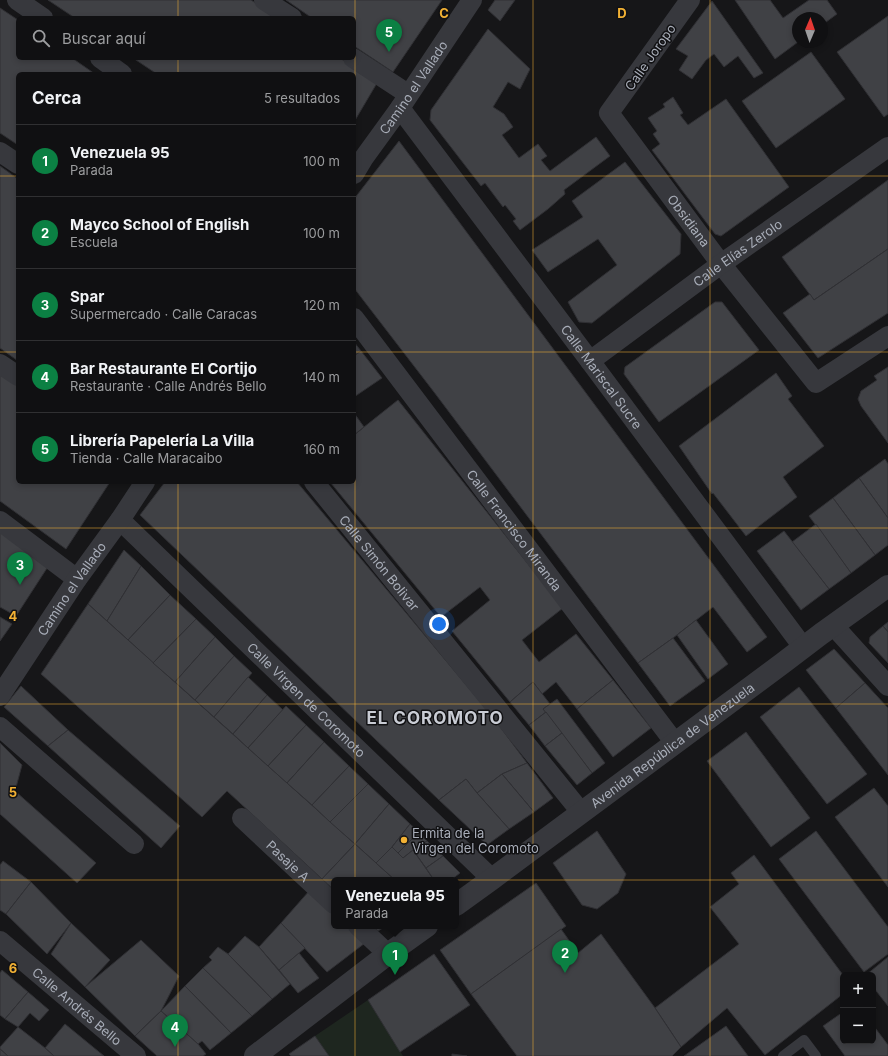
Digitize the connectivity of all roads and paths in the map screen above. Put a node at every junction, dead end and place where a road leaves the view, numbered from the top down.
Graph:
1 (18, 0) edge
2 (264, 0) edge
3 (472, 0) edge
4 (690, 0) edge
5 (40, 16) edge
6 (289, 16) edge
7 (103, 60) edge
8 (355, 60) edge
9 (119, 72) edge
10 (404, 101) junction
11 (609, 114) joint
12 (888, 147) edge
13 (0, 152) edge
14 (16, 163) edge
15 (356, 171) edge
16 (721, 264) junction
17 (356, 321) edge
18 (888, 336) edge
19 (590, 361) junction
20 (0, 364) edge
21 (16, 375) edge
22 (144, 484) edge
23 (316, 484) edge
24 (120, 520) junction
25 (0, 521) edge
26 (77, 580) junction
27 (888, 586) edge
28 (833, 625) junction
29 (803, 647) junction
30 (888, 686) edge
31 (0, 696) edge
32 (0, 727) edge
33 (675, 743) junction
34 (581, 812) junction
35 (242, 818) dead end
36 (134, 844) dead end
37 (492, 879) junction
38 (331, 901) edge
39 (459, 903) edge
40 (361, 929) edge
41 (423, 929) edge
42 (0, 941) edge
43 (388, 954) junction
44 (136, 1056) edge
45 (255, 1056) edge
46 (783, 1056) edge
47 (816, 1056) edge

1 - 5 street
2 - 6 street
3 - 10 street, Camino el Vallado
4 - 11 street, Calle Joropo
7 - 9 street
8 - 10 street, Calle Mariscal Sucre
10 - 15 street, Camino el Vallado
10 - 19 street, Calle Mariscal Sucre
11 - 16 street, Obsidiana
12 - 16 street, Calle Elías Zerolo
13 - 14 street
16 - 18 street, Obsidiana
16 - 19 street, Calle Elías Zerolo
17 - 33 street, Calle Francisco Miranda
19 - 29 street, Calle Mariscal Sucre
20 - 21 street
22 - 24 street, Camino el Vallado
23 - 34 street, Calle Simón Bolivar
24 - 26 street, Camino el Vallado
24 - 37 street, Calle Virgen de Coromoto
25 - 26 street
26 - 31 street, Camino el Vallado
27 - 28 street, Avenida República de Venezuela
28 - 29 street, Avenida República de Venezuela
28 - 30 street
29 - 33 street, Avenida República de Venezuela
32 - 36 street
33 - 34 street, Avenida República de Venezuela
34 - 37 street, Avenida República de Venezuela
35 - 38 street, Pasaje A
37 - 39 street, Avenida República de Venezuela
40 - 43 street
41 - 43 street
42 - 44 street, Calle Andrés Bello
43 - 45 street
46 - 47 lane

